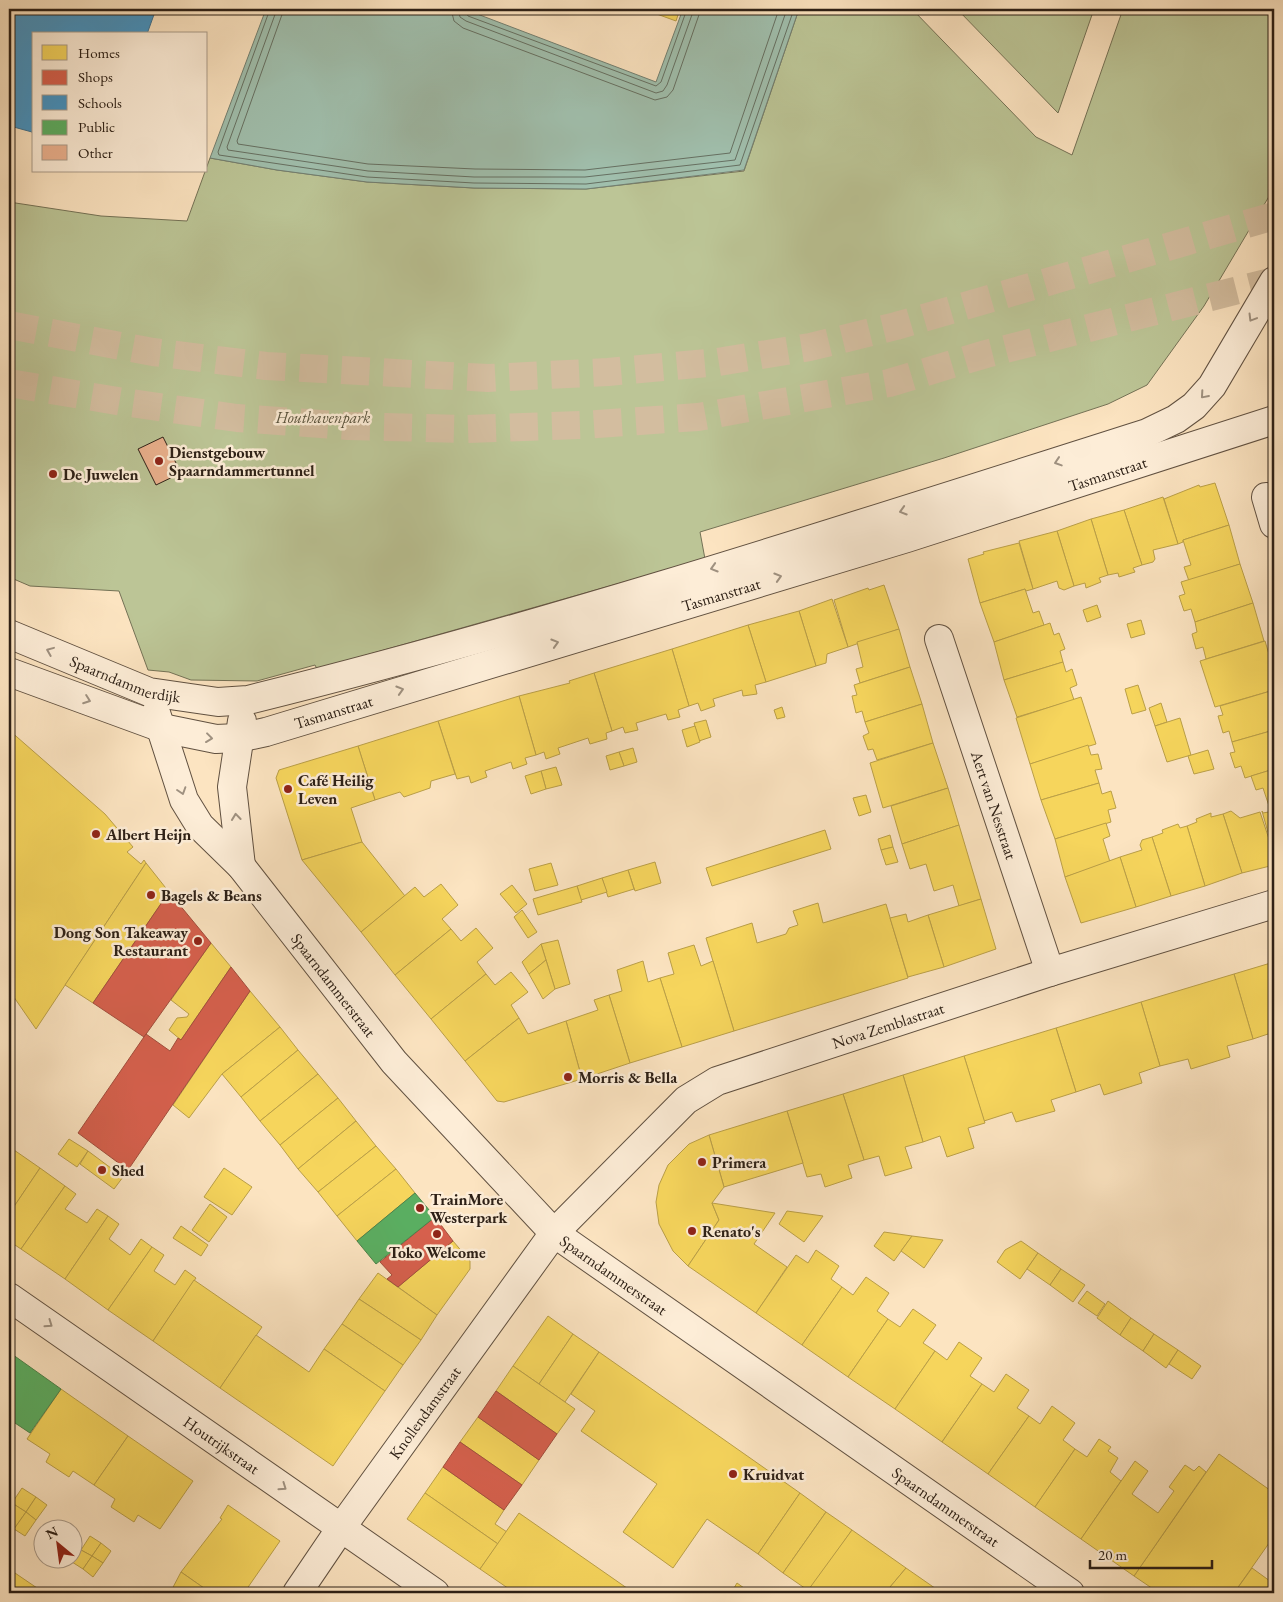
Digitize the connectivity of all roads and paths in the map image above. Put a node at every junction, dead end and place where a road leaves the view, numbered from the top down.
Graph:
1 (1274, 281) edge
2 (1274, 420) edge
3 (1266, 497) dead end
4 (1274, 524) edge
5 (9, 634) edge
6 (939, 638) dead end
7 (9, 672) edge
8 (148, 692) junction
9 (248, 700) junction
10 (162, 728) junction
11 (238, 738) junction
12 (241, 866) junction
13 (1274, 904) edge
14 (1050, 972) junction
15 (554, 1233) junction
16 (9, 1297) edge
17 (341, 1528) junction
18 (297, 1593) edge
19 (435, 1593) edge
20 (1070, 1593) edge

1 -> 9 street, Tasmanstraat
11 -> 2 street, Tasmanstraat
3 - 4 street
8 -> 5 street, Spaarndammerdijk
6 - 14 street, Aert van Nesstraat
7 -> 10 street, Spaarndammerdijk
8 - 9 street, Spaarndammerdijk
8 - 10 street, Spaarndammerstraat
9 - 11 street
10 -> 11 street, Tasmanstraat
10 -> 12 street, Spaarndammerstraat
12 -> 11 street
12 - 15 street, Spaarndammerstraat
13 - 14 street, Nova Zemblastraat
14 - 15 street, Nova Zemblastraat
15 - 17 street, Knollendamstraat
15 - 20 street, Spaarndammerstraat
16 -> 17 street, Houtrijkstraat
17 - 18 street, Knollendamstraat
17 - 19 street, Houtrijkstraat

